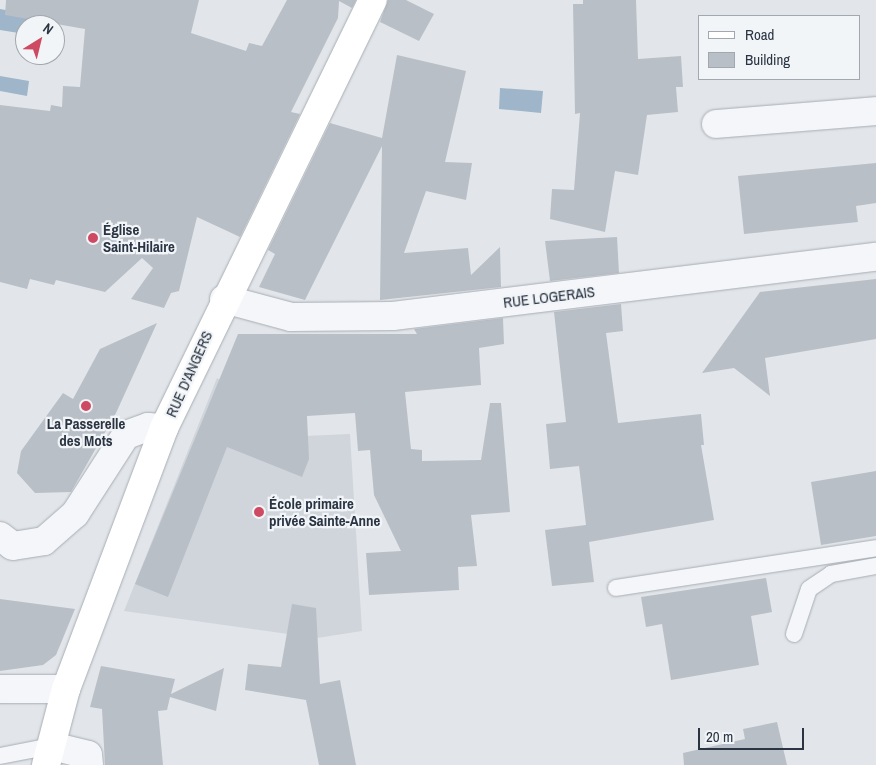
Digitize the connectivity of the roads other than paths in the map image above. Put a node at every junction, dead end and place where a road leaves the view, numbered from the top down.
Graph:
1 (373, 0) edge
2 (876, 111) edge
3 (716, 124) dead end
4 (876, 257) edge
5 (224, 299) junction
6 (164, 428) junction
7 (0, 536) edge
8 (876, 548) edge
9 (876, 566) edge
10 (616, 588) dead end
11 (794, 634) dead end
12 (0, 689) edge
13 (66, 689) junction
14 (49, 755) edge
15 (0, 756) edge
16 (89, 765) edge

1 - 5 main road, RUE D'ANGERS
2 - 3 street
4 - 5 street, RUE LOGERAIS
5 - 6 main road, RUE D'ANGERS
6 - 7 street
6 - 13 main road, RUE D'ANGERS
8 - 10 lane
9 - 11 lane
12 - 13 street
13 - 14 main road, RUE D'ANGERS
14 - 15 lane
14 - 16 street

